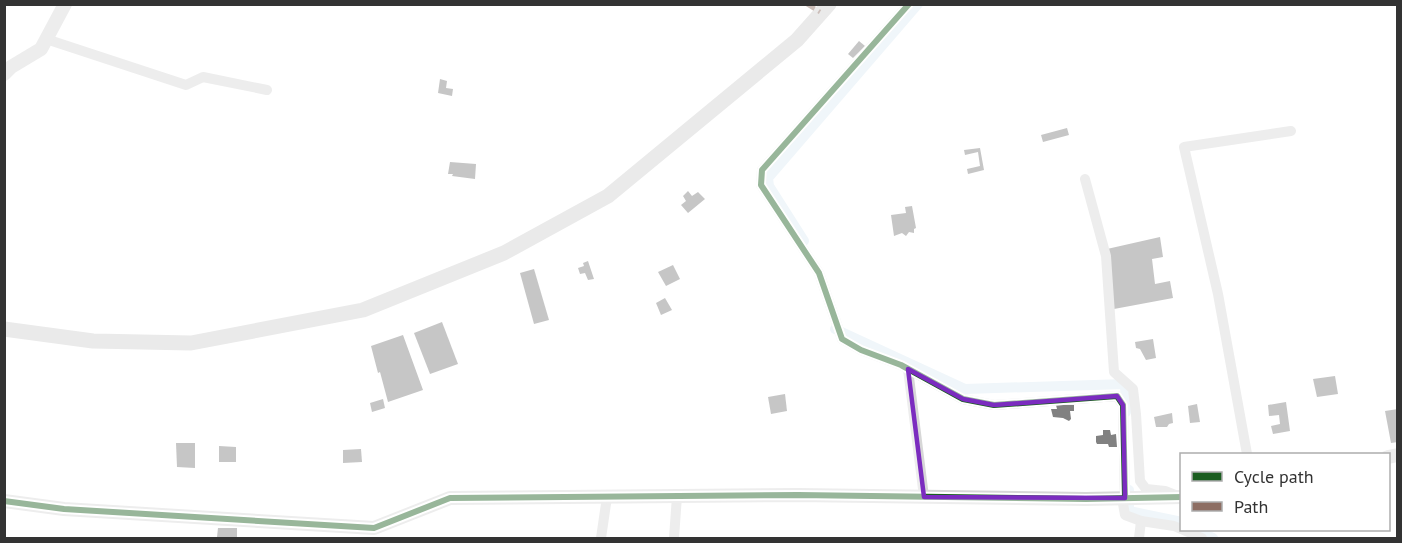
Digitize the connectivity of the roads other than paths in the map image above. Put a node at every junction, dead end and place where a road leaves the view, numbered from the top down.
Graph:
1 (65, 4) edge
2 (830, 4) edge
3 (909, 4) edge
4 (46, 39) junction
5 (7, 68) edge
6 (267, 90) dead end
7 (1291, 131) dead end
8 (1085, 179) dead end
9 (4, 329) edge
10 (908, 369) junction
11 (1247, 453) edge
12 (677, 496) junction
13 (924, 496) junction
14 (607, 497) junction
15 (1180, 497) edge
16 (1180, 497) edge
17 (1124, 498) junction
18 (4, 501) edge
19 (1141, 521) junction
20 (1180, 529) edge
21 (1186, 531) edge
22 (373, 533) edge
23 (601, 538) edge
24 (674, 538) edge
25 (1139, 538) edge
26 (1202, 538) edge

1 - 4 street
2 - 9 main road
3 - 10 street
4 - 5 street
4 - 6 street
7 - 11 street
8 - 15 street
10 - 13 street
10 - 17 street
12 - 13 street
12 - 14 street
12 - 24 street
13 - 17 street
14 - 22 street
14 - 23 street
16 - 17 street
17 - 19 street
18 - 22 street
19 - 20 street
19 - 25 street
21 - 26 street

